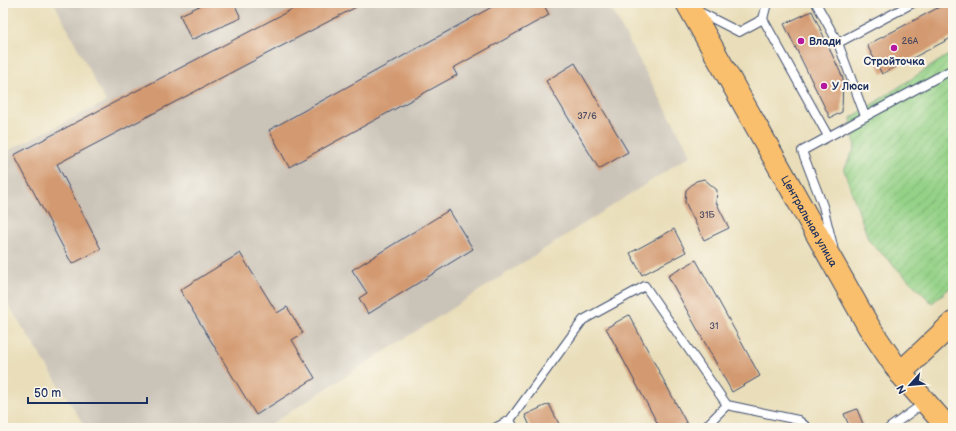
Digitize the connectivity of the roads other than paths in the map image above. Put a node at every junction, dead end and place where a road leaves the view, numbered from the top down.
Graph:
1 (767, 3) edge
2 (816, 3) edge
3 (913, 3) edge
4 (688, 5) edge
5 (763, 19) junction
6 (838, 43) junction
7 (953, 69) edge
8 (865, 116) junction
9 (828, 136) junction
10 (841, 278) junction
11 (953, 323) edge
12 (900, 373) junction
13 (926, 402) junction
14 (727, 405) junction
15 (510, 420) junction
16 (495, 428) edge
17 (514, 428) edge
18 (704, 428) edge
19 (808, 428) edge
20 (889, 428) edge
21 (948, 428) edge

1 - 5 lane
2 - 6 lane
3 - 6 lane
4 - 5 lane
4 - 10 main road, Центральная улица
5 - 9 lane
6 - 8 lane
7 - 8 lane
8 - 9 lane
9 - 10 lane
10 - 12 main road, Центральная улица
11 - 12 main road
12 - 13 main road, Центральная улица
13 - 20 lane
13 - 21 main road, Центральная улица
14 - 15 lane
14 - 18 lane
14 - 19 lane
15 - 16 lane
15 - 17 lane

